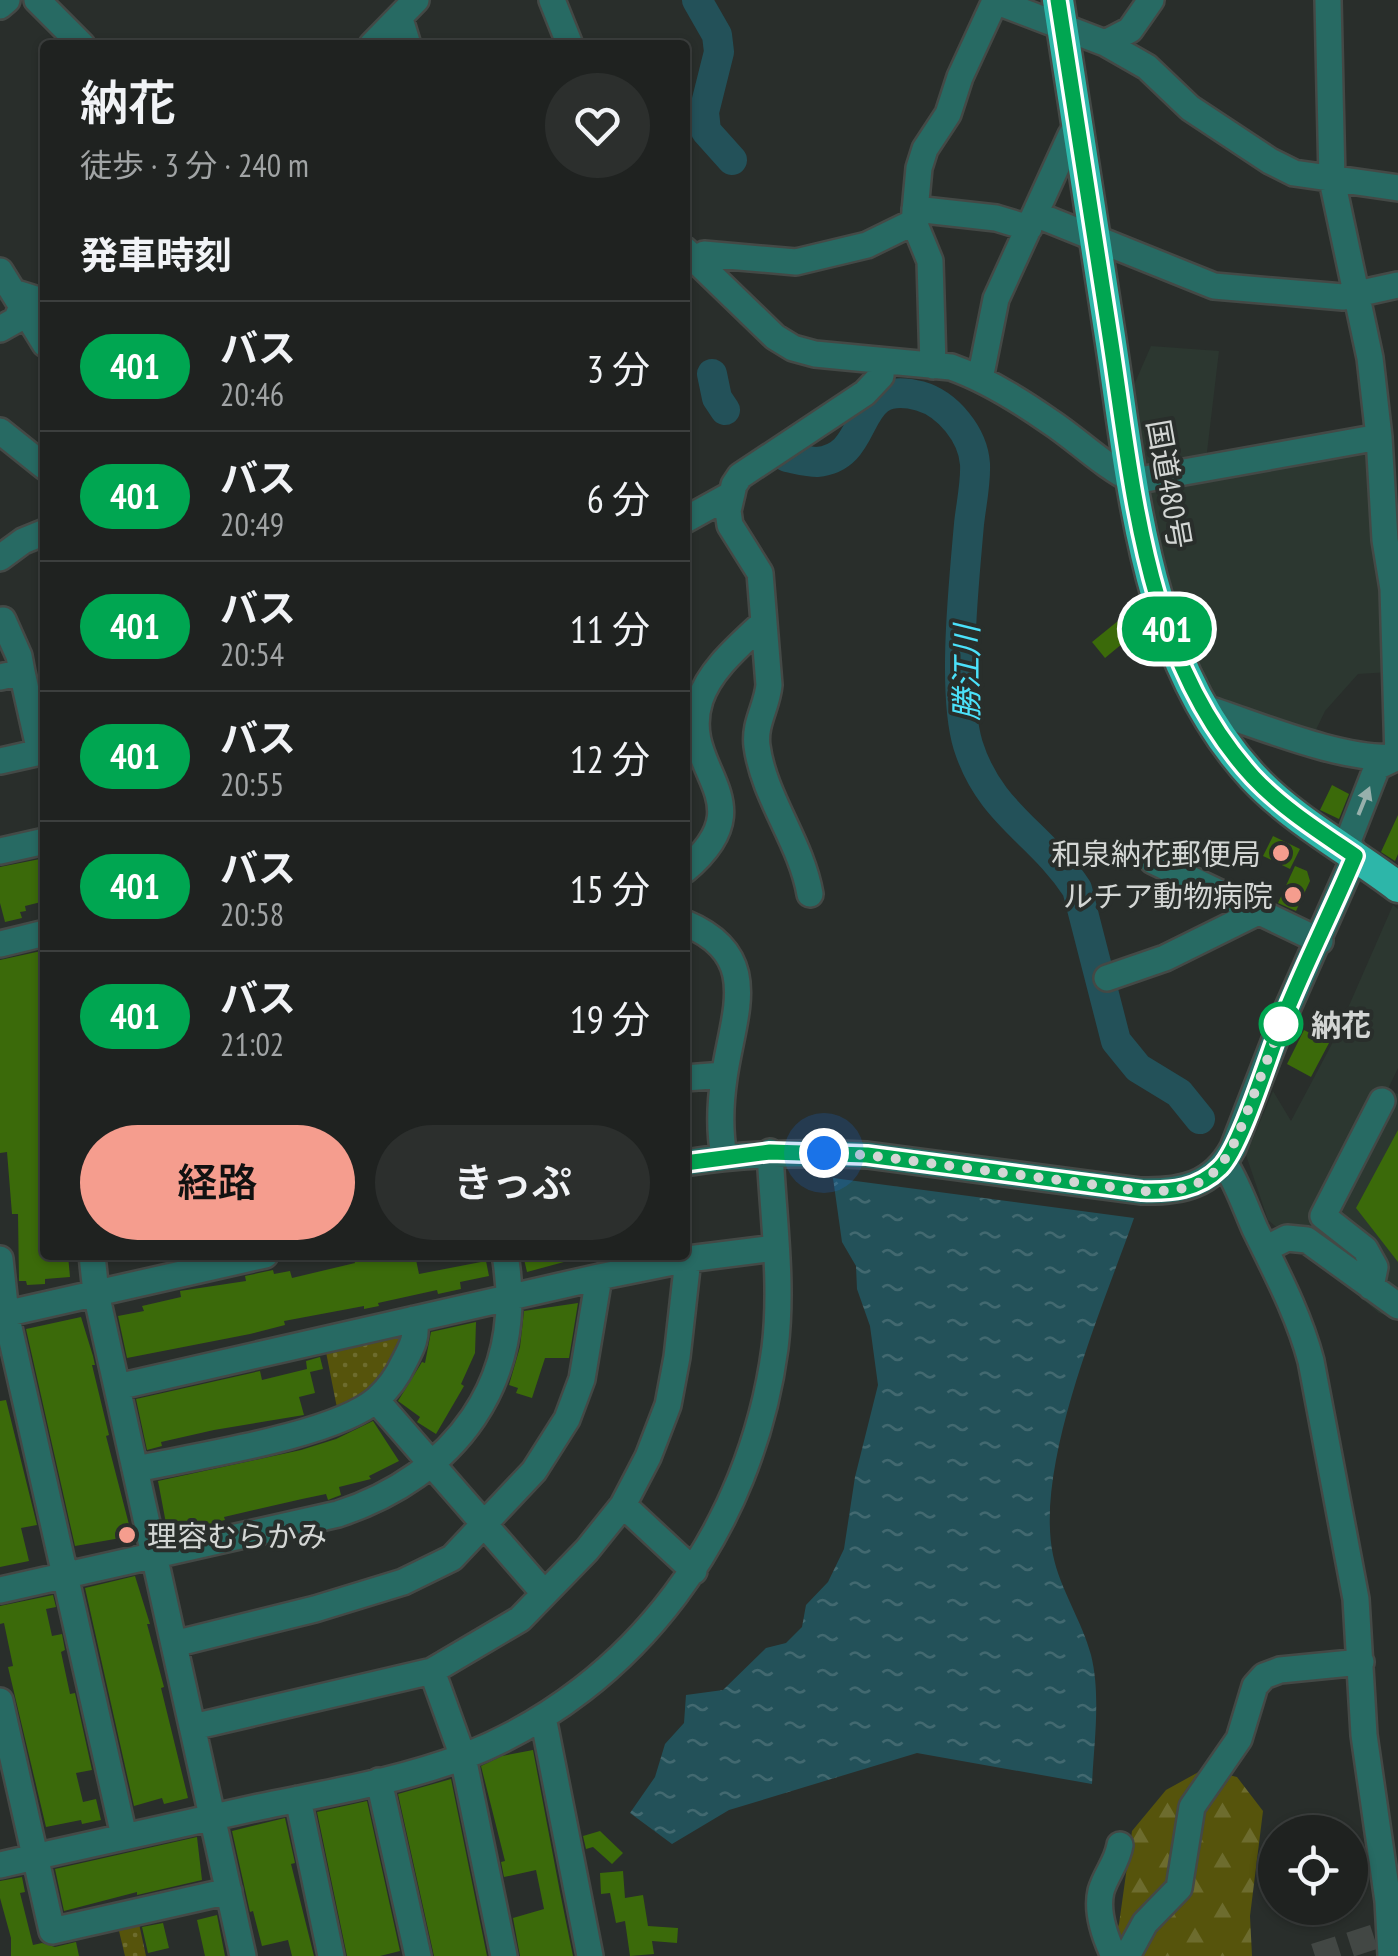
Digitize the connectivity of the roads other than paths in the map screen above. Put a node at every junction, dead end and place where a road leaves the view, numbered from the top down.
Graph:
1 (7, 0) edge
2 (37, 0) edge
3 (552, 0) edge
4 (1151, 0) edge
5 (1328, 0) edge
6 (0, 6) edge
7 (408, 10) edge
8 (1060, 13) edge
9 (77, 40) edge
10 (377, 40) edge
11 (408, 40) edge
12 (568, 40) edge
13 (1105, 43) junction
14 (1078, 132) junction
15 (1332, 180) junction
16 (1398, 188) edge
17 (914, 216) junction
18 (1032, 221) junction
19 (1095, 240) junction
20 (690, 255) edge
21 (1398, 285) edge
22 (20, 293) edge
23 (1358, 294) junction
24 (0, 329) edge
25 (40, 334) edge
26 (882, 361) junction
27 (933, 366) junction
28 (980, 379) junction
29 (0, 431) edge
30 (1379, 437) junction
31 (40, 463) edge
32 (1134, 481) junction
33 (732, 494) junction
34 (690, 517) edge
35 (40, 534) edge
36 (0, 558) edge
37 (0, 621) edge
38 (764, 622) junction
39 (11, 674) edge
40 (1205, 708) junction
41 (40, 747) edge
42 (40, 752) edge
43 (1398, 758) edge
44 (0, 761) edge
45 (40, 842) edge
46 (0, 850) edge
47 (1355, 856) junction
48 (1153, 861) dead end
49 (690, 866) edge
50 (1398, 888) edge
51 (810, 894) dead end
52 (1260, 911) junction
53 (690, 924) edge
54 (40, 934) edge
55 (1320, 941) junction
56 (0, 944) edge
57 (1107, 978) dead end
58 (724, 1075) junction
59 (690, 1078) edge
60 (1381, 1101) edge
61 (770, 1152) junction
62 (724, 1156) junction
63 (690, 1162) edge
64 (1224, 1164) junction
65 (775, 1248) junction
66 (1265, 1248) junction
67 (0, 1259) edge
68 (690, 1259) edge
69 (93, 1260) edge
70 (242, 1260) edge
71 (505, 1260) edge
72 (683, 1260) edge
73 (688, 1260) edge
74 (599, 1277) junction
75 (1371, 1287) junction
76 (96, 1294) junction
77 (510, 1298) junction
78 (1398, 1306) edge
79 (3, 1314) edge
80 (414, 1319) junction
81 (117, 1387) junction
82 (376, 1400) junction
83 (432, 1466) junction
84 (136, 1469) junction
85 (623, 1504) junction
86 (486, 1525) junction
87 (154, 1555) junction
88 (694, 1571) junction
89 (65, 1575) junction
90 (0, 1590) edge
91 (544, 1593) junction
92 (174, 1644) junction
93 (1362, 1662) junction
94 (432, 1670) junction
95 (0, 1701) edge
96 (542, 1717) junction
97 (193, 1727) junction
98 (463, 1756) junction
99 (8, 1770) edge
100 (379, 1780) junction
101 (298, 1799) junction
102 (213, 1817) junction
103 (124, 1836) junction
104 (1120, 1844) dead end
105 (35, 1857) junction
106 (0, 1865) edge
107 (228, 1890) junction
108 (244, 1956) edge
109 (331, 1956) edge
110 (418, 1956) edge
111 (504, 1956) edge
112 (590, 1956) edge
113 (1114, 1956) edge
114 (1128, 1956) edge
115 (1391, 1956) edge

1 - 6 street
2 - 9 street
3 - 12 street
4 - 13 street
5 - 15 street
7 - 10 street
7 - 11 street
8 - 13 street
8 - 14 highway, 国道480号
8 - 17 street
13 - 15 street
14 - 18 street
14 - 19 highway, 国道480号
15 - 16 street
15 - 23 street
17 - 18 street
17 - 20 street
17 - 27 street
18 - 19 street
18 - 28 street
19 - 23 street
19 - 32 highway, 国道480号
20 - 26 street
21 - 23 street
22 - 24 street
22 - 25 street
23 - 30 street
26 - 27 street
26 - 33 street
27 - 28 street
28 - 32 street
29 - 31 street
30 - 32 street
30 - 43 street
32 - 40 highway, 国道480号
33 - 34 street
33 - 38 street
35 - 36 street
37 - 39 street
38 - 49 street
38 - 51 street
39 - 41 street
40 - 43 street
40 - 47 highway, 国道480号
42 - 44 street
47 -> 43 street
45 - 46 street
47 - 50 highway, 国道480号
47 - 55 street
48 - 52 street
52 - 55 street
52 - 57 street
53 - 58 street
54 - 56 street
55 - 64 street
58 - 59 street
58 - 62 street
60 - 75 street
61 - 62 street
61 - 64 street
61 - 65 street
62 - 63 street
64 - 66 street
65 - 68 street
65 - 88 street
66 - 75 street
66 - 93 street
67 - 79 street
69 - 76 street
70 - 76 street
71 - 77 street
72 - 74 street
73 - 85 street
74 - 77 street
74 - 86 street
75 - 78 street
76 - 79 street
76 - 81 street
77 - 80 street
77 - 83 street
79 - 89 street
80 - 81 street
80 - 82 street
81 - 84 street
82 - 83 street
82 - 84 street
83 - 86 street
83 - 87 street
84 - 87 street
85 - 88 street
85 - 91 street
86 - 91 street
86 - 92 street
87 - 89 street
87 - 92 street
88 - 96 street
89 - 90 street
89 - 103 street
91 - 94 street
92 - 97 street
93 - 114 street
93 - 115 street
94 - 97 street
94 - 98 street
95 - 99 street
96 - 98 street
96 - 112 street
97 - 102 street
98 - 100 street
98 - 111 street
99 - 105 street
100 - 101 street
100 - 110 street
101 - 102 street
101 - 109 street
102 - 103 street
102 - 107 street
103 - 105 street
104 - 113 street
105 - 106 street
105 - 107 street
107 - 108 street

